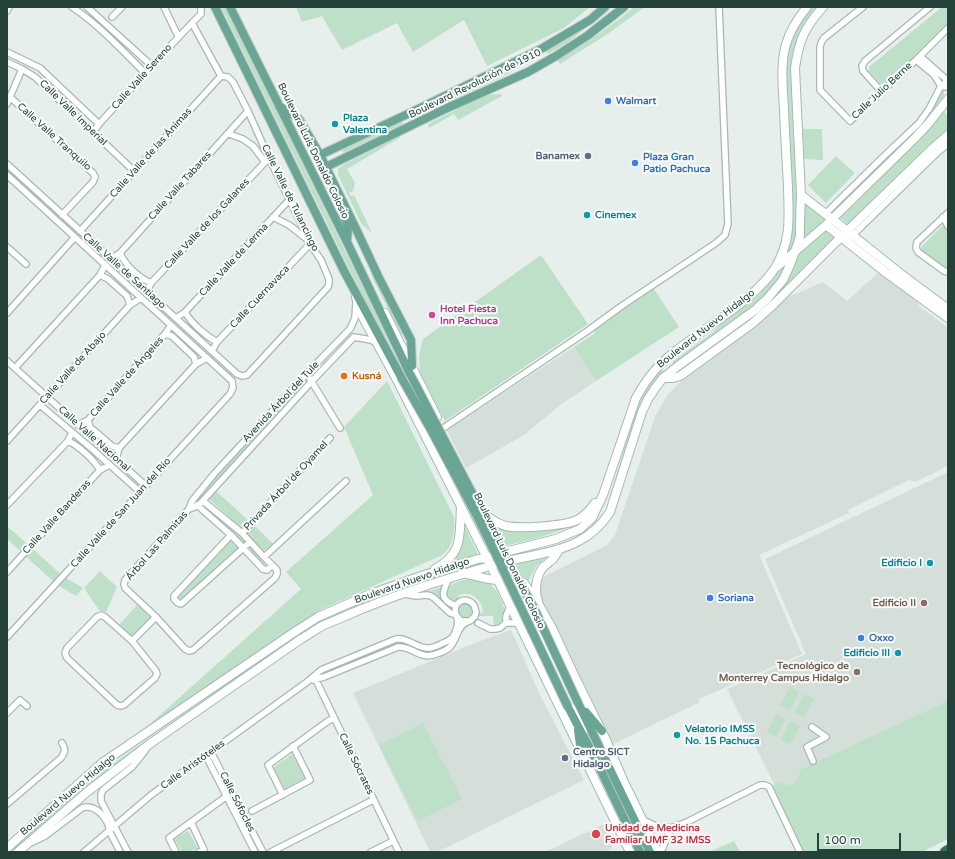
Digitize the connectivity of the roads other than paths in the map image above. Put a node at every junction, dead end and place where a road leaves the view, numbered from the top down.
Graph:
1 (9, 7) edge
2 (72, 7) edge
3 (87, 7) edge
4 (122, 7) edge
5 (164, 7) edge
6 (202, 7) edge
7 (215, 7) edge
8 (230, 7) edge
9 (624, 7) edge
10 (719, 7) edge
11 (807, 7) edge
12 (823, 7) edge
13 (863, 7) edge
14 (930, 7) edge
15 (604, 8) edge
16 (7, 11) edge
17 (112, 17) dead end
18 (609, 19) junction
19 (192, 22) junction
20 (948, 28) edge
21 (178, 36) junction
22 (7, 52) edge
23 (918, 58) junction
24 (7, 62) edge
25 (152, 66) junction
26 (22, 69) junction
27 (145, 73) junction
28 (936, 73) junction
29 (221, 76) junction
30 (948, 83) edge
31 (941, 86) junction
32 (882, 92) junction
33 (10, 97) junction
34 (948, 100) edge
35 (7, 104) edge
36 (278, 105) junction
37 (948, 105) edge
38 (248, 111) junction
39 (99, 124) junction
40 (93, 132) junction
41 (229, 134) junction
42 (948, 135) edge
43 (948, 144) edge
44 (320, 155) junction
45 (267, 160) junction
46 (7, 164) edge
47 (326, 167) junction
48 (134, 171) junction
49 (7, 175) edge
50 (801, 195) junction
51 (290, 198) junction
52 (825, 214) junction
53 (62, 215) junction
54 (946, 215) edge
55 (274, 216) junction
56 (829, 222) junction
57 (948, 226) edge
58 (80, 231) junction
59 (847, 234) junction
60 (75, 237) junction
61 (309, 242) junction
62 (347, 242) junction
63 (7, 247) edge
64 (796, 251) junction
65 (120, 253) junction
66 (110, 258) junction
67 (26, 264) dead end
68 (105, 265) junction
69 (775, 268) junction
70 (948, 272) edge
71 (100, 275) junction
72 (128, 276) junction
73 (124, 281) junction
74 (152, 283) junction
75 (351, 284) junction
76 (147, 292) junction
77 (356, 297) junction
78 (141, 298) junction
79 (771, 301) junction
80 (130, 305) junction
81 (948, 309) edge
82 (755, 310) junction
83 (185, 312) junction
84 (7, 313) edge
85 (176, 318) junction
86 (948, 318) edge
87 (171, 325) junction
88 (747, 328) junction
89 (350, 329) junction
90 (165, 334) junction
91 (194, 334) junction
92 (354, 337) junction
93 (189, 341) junction
94 (217, 342) junction
95 (377, 343) junction
96 (212, 351) junction
97 (668, 357) junction
98 (207, 358) junction
99 (7, 361) edge
100 (196, 364) junction
101 (313, 367) junction
102 (15, 368) junction
103 (411, 370) junction
104 (673, 370) junction
105 (306, 374) junction
106 (319, 374) junction
107 (682, 375) junction
108 (242, 376) joint
109 (663, 378) junction
110 (312, 381) junction
111 (233, 388) joint
112 (47, 397) junction
113 (40, 405) junction
114 (88, 420) junction
115 (78, 425) junction
116 (340, 428) dead end
117 (442, 429) junction
118 (72, 432) junction
119 (8, 437) edge
120 (330, 438) dead end
121 (68, 441) junction
122 (97, 442) junction
123 (91, 448) junction
124 (119, 448) junction
125 (116, 459) junction
126 (109, 465) junction
127 (100, 470) junction
128 (346, 481) dead end
129 (145, 485) junction
130 (140, 492) junction
131 (602, 495) junction
132 (192, 501) junction
133 (203, 501) junction
134 (7, 505) edge
135 (198, 506) junction
136 (480, 506) junction
137 (189, 509) junction
138 (463, 510) junction
139 (484, 514) junction
140 (224, 518) junction
141 (474, 521) junction
142 (603, 522) junction
143 (219, 524) junction
144 (242, 533) junction
145 (231, 535) junction
146 (250, 542) junction
147 (244, 548) junction
148 (559, 549) junction
149 (504, 552) junction
150 (264, 557) junction
151 (490, 557) junction
152 (508, 561) junction
153 (272, 565) junction
154 (494, 565) junction
155 (7, 572) edge
156 (427, 574) junction
157 (464, 574) junction
158 (449, 578) junction
159 (498, 580) junction
160 (403, 593) junction
161 (456, 606) junction
162 (510, 606) junction
163 (539, 606) junction
164 (476, 612) junction
165 (156, 617) junction
166 (456, 617) junction
167 (468, 621) junction
168 (478, 623) junction
169 (506, 623) junction
170 (518, 623) junction
171 (7, 637) edge
172 (132, 641) junction
173 (314, 678) junction
174 (578, 703) junction
175 (27, 706) dead end
176 (7, 713) edge
177 (334, 718) junction
178 (577, 724) junction
179 (812, 727) dead end
180 (602, 732) junction
181 (62, 743) dead end
182 (151, 743) junction
183 (294, 746) junction
184 (589, 746) junction
185 (581, 753) junction
186 (209, 754) junction
187 (598, 755) junction
188 (813, 761) dead end
189 (283, 795) junction
190 (227, 796) junction
191 (373, 800) junction
192 (7, 804) edge
193 (252, 811) dead end
194 (104, 814) junction
195 (643, 820) junction
196 (191, 822) junction
197 (114, 826) junction
198 (671, 828) junction
199 (109, 830) junction
200 (393, 841) junction
201 (7, 848) edge
202 (948, 850) edge
203 (19, 851) edge
204 (627, 851) edge
205 (84, 852) edge
206 (120, 852) edge
207 (128, 852) edge
208 (176, 852) edge
209 (200, 852) edge
210 (255, 852) edge
211 (263, 852) edge
212 (271, 852) edge
213 (371, 852) edge
214 (398, 852) edge
215 (640, 852) edge
216 (650, 852) edge
217 (660, 852) edge
218 (800, 852) edge
219 (945, 852) edge

1 - 16 street
2 - 27 street
3 - 25 street
4 - 17 street
5 - 21 street
6 - 19 street
7 - 75 main road, Boulevard Luis Donaldo Colosio
8 - 36 main road, Boulevard Luis Donaldo Colosio
9 - 18 main road, Boulevard Revolución de 1910
10 - 117 street
11 - 69 street, Boulevard Nuevo Hidalgo
12 - 50 street, Boulevard Nuevo Hidalgo
13 - 32 street, Calle Julio Berne
14 - 32 street
15 - 18 main road
15 - 44 main road, Boulevard Revolución de 1910
18 - 47 main road, Boulevard Revolución de 1910
19 - 21 street, Calle Valle Sereno
19 - 29 street, Calle Valle de Tulancingo
20 - 23 street, Calle Julio Berne
21 - 25 street, Calle Valle Sereno
22 - 39 street, Calle Valle Imperial
23 - 28 street, Calle Julio Berne
23 - 32 street, Calle Julio Berne
24 - 26 street, Calle Valle Imperial
25 - 27 street, Calle Valle Sereno
26 - 33 street
26 - 40 street, Calle Valle Imperial
27 - 39 street, Calle Valle Sereno
28 - 30 street, Calle Julio Berne
28 - 31 street, Calle Julio Berne
29 - 38 street, Calle Valle de Tulancingo
29 - 48 street, Calle Valle de las Ánimas
30 - 31 street
31 - 52 street
33 - 35 street
33 - 53 street, Calle Valle Tranquilo
34 - 37 street
34 - 56 street, Boulevard Nuevo Hidalgo
36 - 44 main road
36 - 62 main road, Boulevard Luis Donaldo Colosio
38 - 41 street, Calle Valle Tabares
38 - 45 street, Calle Valle de Tulancingo
39 - 40 street, Calle Valle Sereno
40 - 48 street, Calle Valle Imperial
41 - 45 street
41 - 65 street, Calle Valle Tabares
42 - 59 street, Boulevard Nuevo Hidalgo
43 - 59 street, Boulevard Nuevo Hidalgo
44 - 47 main road
45 - 51 street, Calle Valle de Tulancingo
45 - 74 street, Calle Valle de los Galanes
46 - 53 street, Calle Valle de Santiago
47 - 62 main road
47 - 103 main road
48 - 58 street, Calle Valle de las Ánimas
49 - 60 street, Calle Valle de Santiago
50 - 52 street
50 - 64 street, Boulevard Nuevo Hidalgo
51 - 55 street, Calle Valle de Lerma
51 - 61 street, Calle Valle de Tulancingo
52 - 56 street
53 - 58 street, Calle Valle de Santiago
54 - 57 street
54 - 70 street
55 - 61 street
55 - 83 street, Calle Valle de Lerma
56 - 59 street
56 - 64 street, Boulevard Nuevo Hidalgo
58 - 66 street, Calle Valle de Santiago
59 - 79 street, Boulevard Nuevo Hidalgo
59 - 81 street
59 - 86 street
60 - 68 street, Calle Valle de Santiago
60 - 84 street
61 - 94 street, Calle Cuernavaca
61 - 108 street, Calle Valle de Tulancingo
62 - 103 main road, Boulevard Luis Donaldo Colosio
63 - 67 street
64 - 69 street, Boulevard Nuevo Hidalgo
64 - 79 street, Boulevard Nuevo Hidalgo
65 - 66 street, Calle Valle Tabares
65 - 74 street
66 - 72 street, Calle Valle de Santiago
68 - 71 street
68 - 73 street, Calle Valle de Santiago
69 - 97 street, Boulevard Nuevo Hidalgo
71 - 80 street
71 - 102 street
72 - 73 street
72 - 76 street, Calle Valle de Santiago
73 - 78 street, Calle Valle de Santiago
74 - 76 street, Calle Valle de los Galanes
75 - 77 street, Boulevard Luis Donaldo Colosio
75 - 178 main road, Boulevard Luis Donaldo Colosio, bridge
76 - 85 street, Calle Valle de Santiago
77 - 89 street, Avenida Árbol del Tule
77 - 95 street, Boulevard Luis Donaldo Colosio
78 - 80 street, Calle Valle de Abajo
78 - 87 street, Calle Valle de Santiago
79 - 82 street, Boulevard Nuevo Hidalgo
79 - 88 street, Boulevard Nuevo Hidalgo
80 - 112 street, Calle Valle de Abajo
82 - 88 street
82 - 104 street, Boulevard Nuevo Hidalgo
83 - 85 street, Calle Valle de Lerma
83 - 94 street
85 - 91 street, Calle Valle de Santiago
87 - 90 street, Calle Valle de Ángeles
87 - 93 street, Calle Valle de Santiago
88 - 107 street, Boulevard Nuevo Hidalgo
89 - 92 street
89 - 101 street, Avenida Árbol del Tule
90 - 100 street
90 - 114 street, Calle Valle de Ángeles
91 - 93 street
91 - 96 street, Calle Valle de Santiago
92 - 95 street
92 - 106 street, Avenida Árbol del Tule
93 - 98 street, Calle Valle de Santiago
94 - 96 street, Calle Cuernavaca
95 - 138 street, Boulevard Luis Donaldo Colosio
96 - 108 street, Calle Valle de Santiago
97 - 104 street
97 - 131 street, Boulevard Nuevo Hidalgo
98 - 100 street
98 - 111 street, Calle Valle de Santiago
99 - 102 street, Calle Valle Nacional
100 - 124 street
101 - 105 street, Avenida Árbol del Tule
101 - 106 street
102 - 112 street, Calle Valle Nacional
103 - 117 street, Boulevard Luis Donaldo Colosio
103 - 174 main road, Boulevard Luis Donaldo Colosio, bridge
104 - 107 street
104 - 109 street, Boulevard Nuevo Hidalgo
105 - 110 street
105 - 132 street, Avenida Árbol del Tule
106 - 110 street, Avenida Árbol del Tule
107 - 109 street, Boulevard Nuevo Hidalgo
109 - 142 street, Boulevard Nuevo Hidalgo
110 - 116 street
110 - 133 street, Avenida Árbol del Tule
111 - 129 street, Calle Valle de San Juan del Río
112 - 113 street, Calle Valle de Abajo
112 - 115 street, Calle Valle Nacional
113 - 118 street, Calle Valle Nacional
113 - 119 street, Calle Valle de Abajo
114 - 115 street, Calle Valle de Ángeles
114 - 124 street
115 - 122 street, Calle Valle Nacional
117 - 136 street, Boulevard Luis Donaldo Colosio
118 - 121 street
118 - 123 street, Calle Valle Nacional
120 - 144 street, Privada Árbol de Oyamel
121 - 127 street
121 - 134 street
122 - 123 street
122 - 125 street, Calle Valle Nacional
123 - 126 street, Calle Valle Nacional
124 - 125 street
125 - 129 street, Calle Valle Nacional
126 - 127 street, Calle Valle Banderas
126 - 130 street, Calle Valle Nacional
127 - 155 street, Calle Valle Banderas
128 - 150 street
129 - 130 street, Calle Valle de San Juan del Río
130 - 171 street, Calle Valle de San Juan del Río
131 - 139 street
131 - 142 street
131 - 149 street, Boulevard Nuevo Hidalgo
132 - 135 street
132 - 137 street, Árbol Las Palmitas
133 - 135 street, Avenida Árbol del Tule
133 - 140 street
135 - 137 street, Árbol Las Palmitas
135 - 143 street
136 - 139 street, Boulevard Luis Donaldo Colosio
136 - 141 street
137 - 165 street, Árbol Las Palmitas
138 - 141 street
138 - 151 street, Boulevard Luis Donaldo Colosio
138 - 156 street
139 - 149 street, Boulevard Luis Donaldo Colosio
140 - 143 street
140 - 144 street
141 - 151 street
142 - 148 street, Boulevard Nuevo Hidalgo
143 - 145 street
144 - 146 street
145 - 147 street
145 - 147 street
146 - 147 street
146 - 150 street
147 - 153 street
148 - 152 street, Boulevard Nuevo Hidalgo
148 - 163 street
149 - 151 street, Boulevard Nuevo Hidalgo
149 - 152 street, Boulevard Luis Donaldo Colosio
150 - 153 street
151 - 154 street, Boulevard Luis Donaldo Colosio
151 - 156 street, Boulevard Nuevo Hidalgo
152 - 154 street, Boulevard Nuevo Hidalgo
152 - 163 street, Boulevard Luis Donaldo Colosio
153 - 165 street, Árbol Las Palmitas
154 - 157 street, Boulevard Nuevo Hidalgo
154 - 159 street, Boulevard Luis Donaldo Colosio
154 - 184 street
156 - 201 street, Boulevard Nuevo Hidalgo
157 - 158 street, Boulevard Nuevo Hidalgo
157 - 159 street
158 - 160 street, Boulevard Nuevo Hidalgo
158 - 161 street
159 - 162 street, Boulevard Luis Donaldo Colosio
160 - 166 street
160 - 182 street, Boulevard Nuevo Hidalgo
161 - 164 street
161 - 166 street
162 - 169 street
162 - 170 street, Boulevard Luis Donaldo Colosio
163 - 180 street, Boulevard Luis Donaldo Colosio
164 - 167 street
164 - 168 street
165 - 172 street
166 - 167 street
166 - 173 street, Calle Aristóteles
167 - 168 street
167 - 173 street, Calle Aristóteles
168 - 169 street
169 - 170 street
170 - 185 street, Boulevard Luis Donaldo Colosio
172 - 172 street
173 - 177 street, Calle Sócrates
173 - 186 street, Calle Aristóteles
174 - 180 main road
174 - 187 main road, Boulevard Luis Donaldo Colosio
175 - 176 street
177 - 183 street
177 - 191 street, Calle Sócrates
178 - 184 main road, Boulevard Luis Donaldo Colosio
178 - 185 main road
179 - 188 street
180 - 195 street, Boulevard Luis Donaldo Colosio
181 - 192 street
182 - 194 street
182 - 203 street, Boulevard Nuevo Hidalgo
183 - 189 street
183 - 189 street
184 - 187 main road, Boulevard Luis Donaldo Colosio
185 - 204 street, Boulevard Luis Donaldo Colosio
186 - 190 street, Calle Sófocles
186 - 197 street, Calle Aristóteles
186 - 211 street, Calle Sófocles
187 - 215 main road, Boulevard Luis Donaldo Colosio
187 - 216 main road, Boulevard Luis Donaldo Colosio
189 - 193 street
190 - 196 street
190 - 210 street, Calle Sófocles
191 - 200 street, Calle Sócrates
191 - 212 street
194 - 197 street
194 - 199 street
194 - 203 street
195 - 198 street
195 - 217 street, Boulevard Luis Donaldo Colosio
196 - 208 street
196 - 209 street
197 - 199 street, Calle Aristóteles
197 - 207 street
198 - 217 street
198 - 218 street
199 - 205 street, Calle Aristóteles
199 - 206 street
200 - 213 street
200 - 214 street, Calle Sócrates
202 - 219 highway

